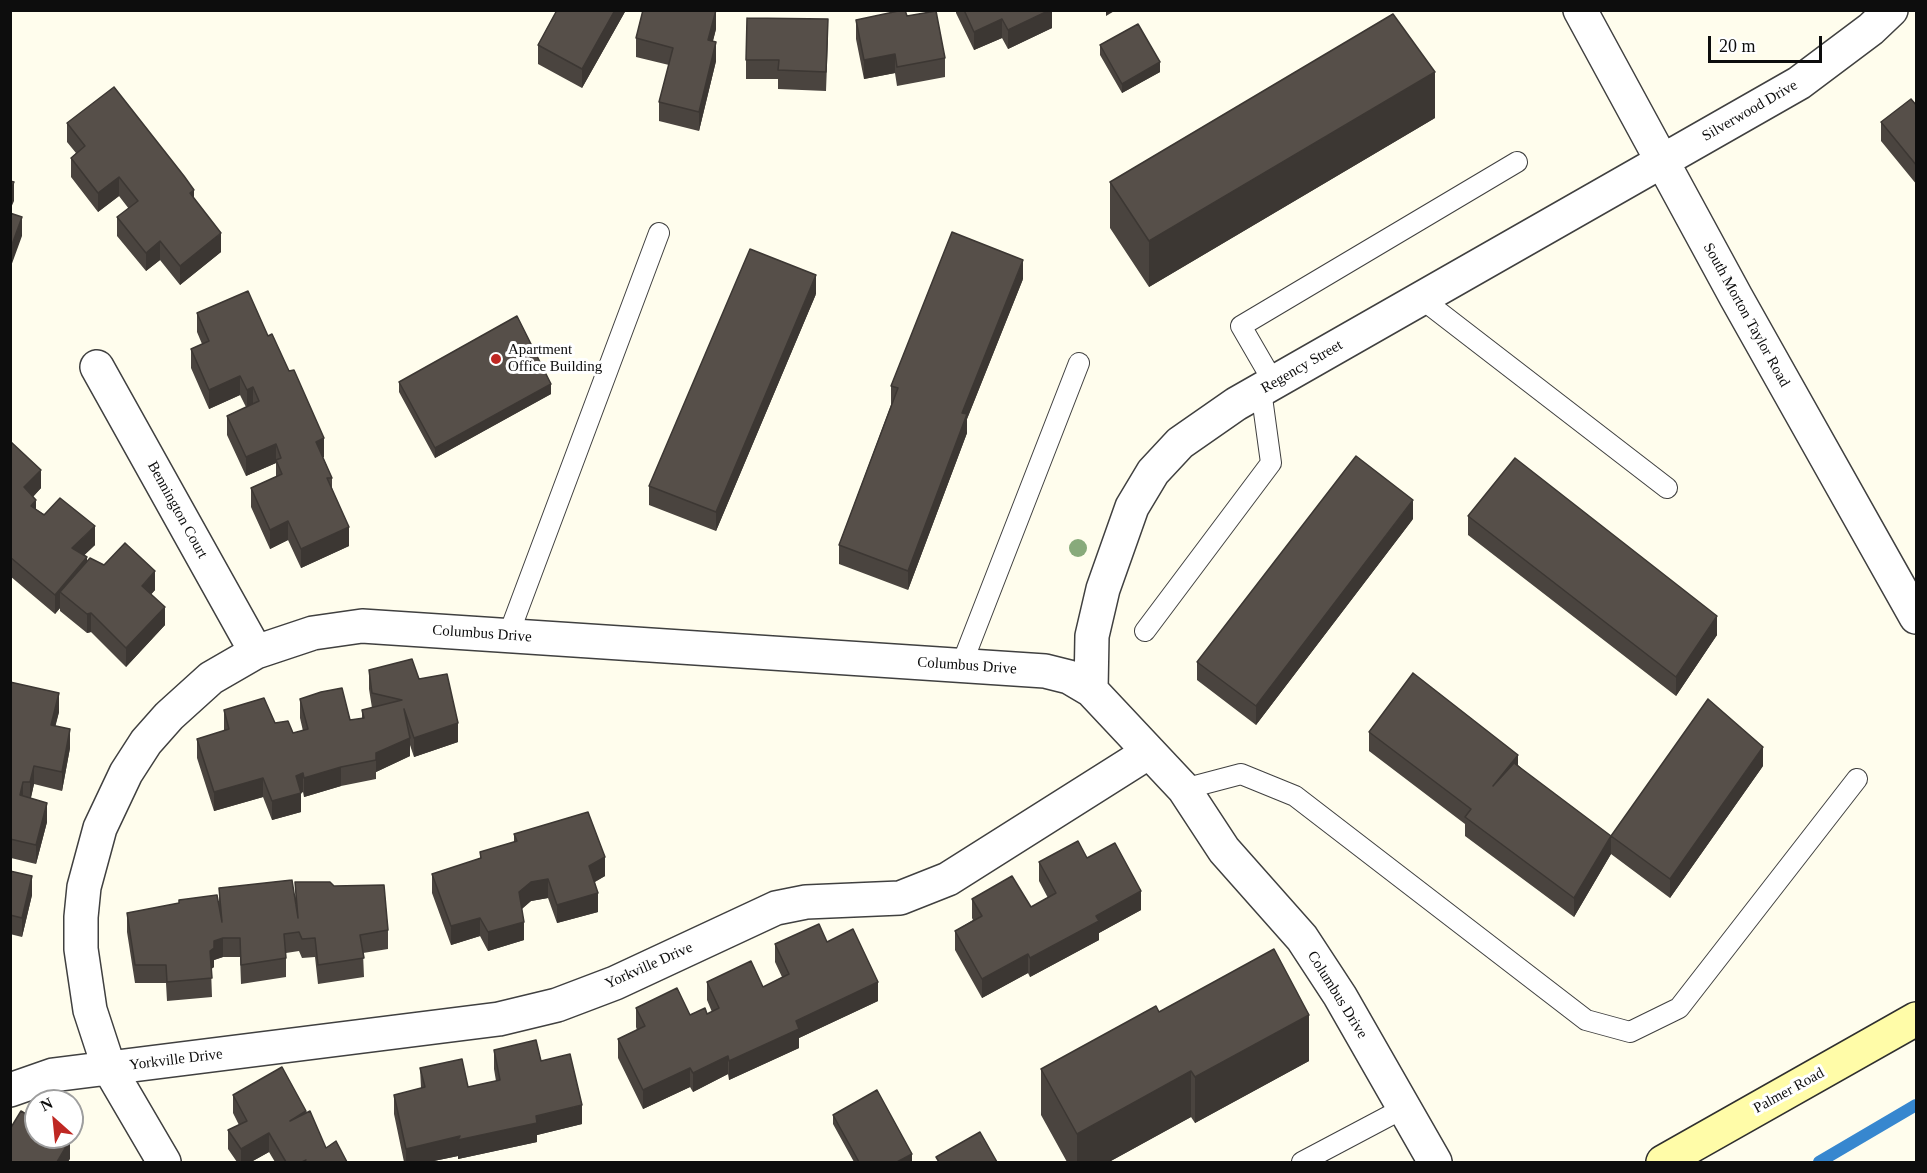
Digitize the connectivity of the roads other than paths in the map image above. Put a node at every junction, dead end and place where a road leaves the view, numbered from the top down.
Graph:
1 (1580, 10) edge
2 (1891, 10) edge
3 (1518, 162) dead end
4 (1662, 163) junction
5 (659, 233) dead end
6 (1422, 299) junction
7 (1079, 363) dead end
8 (97, 367) dead end
9 (1268, 386) junction
10 (1666, 488) dead end
11 (1917, 617) edge
12 (1145, 631) dead end
13 (508, 636) junction
14 (256, 652) junction
15 (961, 666) junction
16 (1091, 690) junction
17 (1149, 752) junction
18 (1857, 779) dead end
19 (1184, 789) junction
20 (1917, 1019) edge
21 (109, 1068) junction
22 (10, 1090) edge
23 (1404, 1108) junction
24 (164, 1162) edge
25 (1302, 1162) edge
26 (1435, 1162) edge
27 (1663, 1162) edge

1 - 4 street, South Morton Taylor Road
2 - 4 street, Silverwood Drive
3 - 9 lane
4 - 6 street, Regency Street
4 - 11 street, South Morton Taylor Road
5 - 13 lane
6 - 9 street, Regency Street
6 - 10 lane
7 - 15 lane
8 - 14 street, Bennington Court
9 - 12 lane
9 - 16 street, Regency Street
13 - 14 street, Columbus Drive
13 - 15 street, Columbus Drive
14 - 21 street, Columbus Drive
15 - 16 street, Columbus Drive
16 - 17 street, Columbus Drive
17 - 19 street, Columbus Drive
17 - 21 street, Yorkville Drive
18 - 19 lane
19 - 23 street, Columbus Drive
20 - 27 street, Palmer Road
21 - 22 street, Yorkville Drive
21 - 24 street, Columbus Drive
23 - 25 lane
23 - 26 street, Columbus Drive

